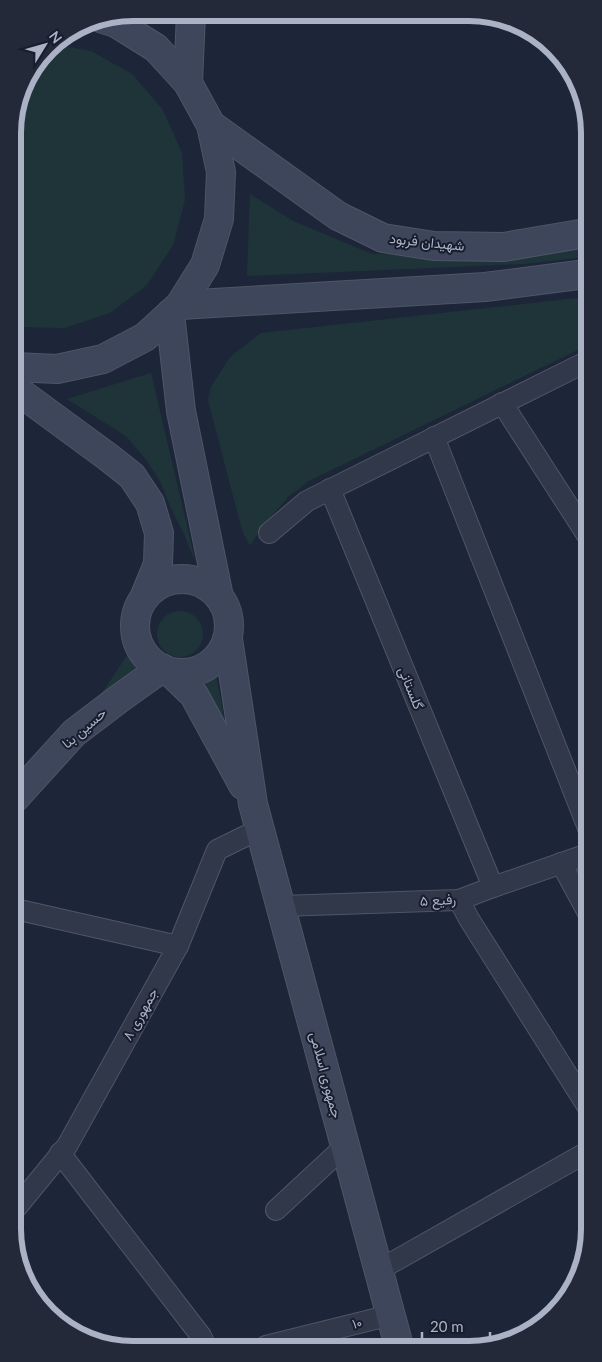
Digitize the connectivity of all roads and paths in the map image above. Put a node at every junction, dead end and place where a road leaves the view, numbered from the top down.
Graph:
1 (191, 21) edge
2 (115, 23) edge
3 (188, 83) junction
4 (211, 125) junction
5 (581, 234) edge
6 (581, 275) edge
7 (175, 309) junction
8 (581, 364) edge
9 (21, 367) edge
10 (21, 393) edge
11 (502, 404) junction
12 (434, 438) junction
13 (330, 489) junction
14 (581, 526) edge
15 (269, 533) dead end
16 (219, 597) junction
17 (143, 600) junction
18 (228, 639) junction
19 (166, 670) junction
20 (21, 791) edge
21 (581, 810) edge
22 (257, 817) junction
23 (581, 856) edge
24 (561, 863) junction
25 (493, 887) junction
26 (460, 900) junction
27 (581, 900) edge
28 (281, 906) junction
29 (21, 910) edge
30 (178, 946) junction
31 (581, 1096) edge
32 (345, 1146) junction
33 (60, 1154) junction
34 (581, 1156) edge
35 (21, 1201) edge
36 (276, 1210) dead end
37 (378, 1270) junction
38 (390, 1315) junction
39 (203, 1341) edge
40 (286, 1341) edge
41 (398, 1341) edge

1 - 3 street
2 - 3 street
3 - 4 street
4 - 5 street, شهيدان فربود
4 - 7 street
6 - 7 street
7 - 9 street
7 - 16 street
8 - 11 street
10 - 17 street
11 - 12 street
11 - 14 street
12 - 13 street
12 - 21 street
13 - 15 street
13 - 25 street, گلستانی
16 - 17 street
16 - 18 street
17 - 19 street
18 - 19 street
18 - 22 street
19 - 20 street, حسین بنا
19 - 22 street
22 - 28 street, جمهوری اسلامی
22 - 30 street, جمهوری ۸
23 - 24 street, رفیع ۵
24 - 25 street, رفیع ۵
24 - 27 street
25 - 26 street, رفیع ۵
26 - 28 street, رفیع ۵
26 - 31 street
28 - 32 street, جمهوری اسلامی
29 - 30 street
30 - 33 street, جمهوری ۸
32 - 36 street
32 - 37 street, جمهوری اسلامی
33 - 35 street, جمهوری ۸
33 - 39 street
34 - 37 street
37 - 38 street, جمهوری اسلامی
38 - 40 street, ۱۰
38 - 41 street, جمهوری اسلامی

